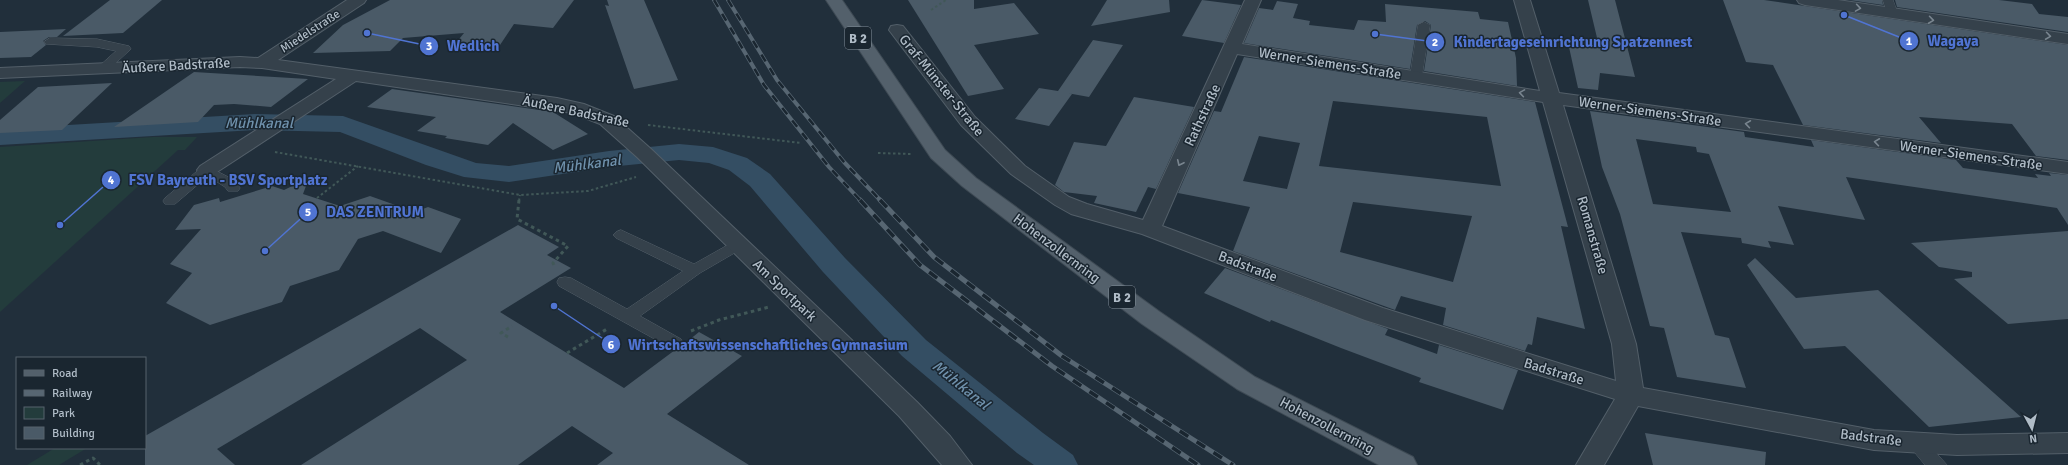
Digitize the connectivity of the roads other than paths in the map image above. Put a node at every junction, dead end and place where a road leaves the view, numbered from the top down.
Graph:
1 (358, 0) edge
2 (834, 0) edge
3 (1253, 0) edge
4 (1522, 0) edge
5 (1805, 0) edge
6 (1890, 7) edge
7 (1424, 25) dead end
8 (897, 30) dead end
9 (2068, 39) edge
10 (50, 42) dead end
11 (1233, 48) junction
12 (262, 63) junction
13 (102, 68) junction
14 (0, 73) edge
15 (352, 76) junction
16 (1416, 76) junction
17 (1552, 98) junction
18 (607, 120) joint
19 (2068, 168) edge
20 (208, 170) junction
21 (234, 188) dead end
22 (170, 201) dead end
23 (1062, 201) joint
24 (1150, 229) junction
25 (621, 236) dead end
26 (738, 245) junction
27 (694, 270) junction
28 (565, 282) road end
29 (628, 316) junction
30 (673, 342) road end
31 (1631, 395) junction
32 (1916, 442) junction
33 (2068, 443) edge
34 (958, 465) edge
35 (1403, 465) edge
36 (1590, 465) edge
37 (1937, 465) edge

1 - 12 street, Miedelstraße
2 - 35 main road, Hohenzollernring / B 2
3 - 11 street, Rathstraße
4 - 17 street, Romanstraße
5 -> 6 street
6 -> 9 street
7 - 16 lane
8 - 23 street, Graf-Münster-Straße
10 - 13 lane
11 - 16 street, Werner-Siemens-Straße
11 -> 24 street, Rathstraße
12 - 13 street, Äußere Badstraße
12 - 15 street, Äußere Badstraße
13 - 14 street, Äußere Badstraße
15 - 18 street, Äußere Badstraße
15 - 20 street
17 -> 16 street, Werner-Siemens-Straße
19 -> 17 street, Werner-Siemens-Straße
17 - 31 street, Romanstraße
18 - 26 street, Am Sportpark
20 - 21 lane
20 - 22 lane
23 - 24 street, Badstraße
24 - 31 street, Badstraße
25 - 27 lane
26 - 27 lane
26 - 34 street, Am Sportpark
27 - 29 lane
28 - 29 lane
29 - 30 lane
31 - 32 street, Badstraße
31 - 36 street
32 - 33 street, Badstraße
32 - 37 lane

